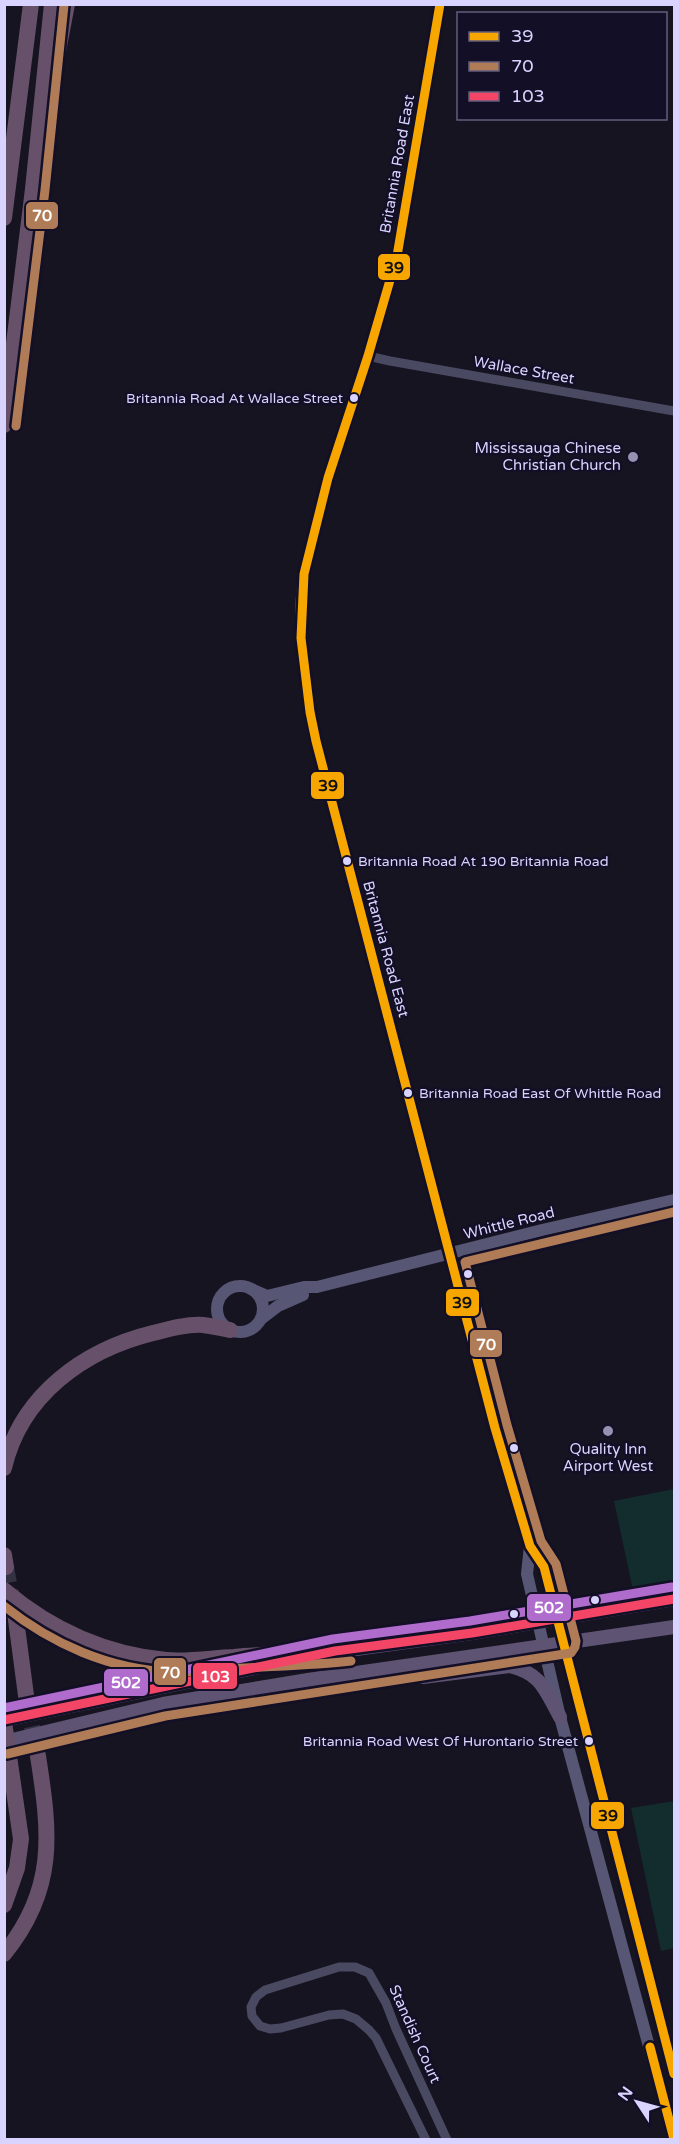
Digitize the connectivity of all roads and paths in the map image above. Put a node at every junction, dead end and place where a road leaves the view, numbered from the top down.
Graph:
1 (31, 4) edge
2 (52, 4) edge
3 (67, 4) edge
4 (440, 4) edge
5 (33, 189) junction
6 (4, 218) edge
7 (368, 356) junction
8 (675, 411) edge
9 (4, 425) edge
10 (675, 1200) edge
11 (450, 1252) junction
12 (317, 1287) junction
13 (251, 1289) junction
14 (261, 1319) junction
15 (230, 1330) junction
16 (4, 1468) edge
17 (530, 1546) junction
18 (4, 1590) tunnel mouth
19 (675, 1599) edge
20 (15, 1612) tunnel mouth
21 (675, 1627) edge
22 (561, 1630) junction
23 (542, 1634) junction
24 (335, 1651) junction
25 (395, 1667) junction
26 (27, 1703) tunnel mouth
27 (560, 1717) junction
28 (4, 1721) edge
29 (6, 1742) edge
30 (38, 1756) tunnel mouth
31 (4, 1905) edge
32 (4, 1954) edge
33 (396, 2030) junction
34 (376, 2038) junction
35 (675, 2074) edge
36 (426, 2139) edge
37 (447, 2139) edge
38 (675, 2139) edge

1 - 6 highway
2 - 5 highway
3 - 5 highway
4 - 7 main road, Britannia Road East
5 - 9 highway
7 - 8 street, Wallace Street
7 - 11 main road, Britannia Road East
10 - 11 main road, Whittle Road
11 - 12 main road, Whittle Road
11 - 17 main road, Britannia Road East
12 - 13 main road, Whittle Road
12 - 14 main road, Whittle Road
13 - 14 main road
13 - 15 main road
14 - 15 main road
15 - 16 highway
17 - 22 main road, Britannia Road East
17 - 23 main road, Britannia Road East
18 - 24 highway
19 - 22 main road
20 - 26 highway
21 - 22 main road
22 - 23 main road
22 - 23 main road
22 - 35 main road, Britannia Road East
23 - 24 main road
23 - 25 main road
23 - 27 main road, Britannia Road East
24 - 28 main road
25 - 27 main road
25 - 29 main road
27 - 38 main road, Britannia Road East
28 - 29 highway
29 - 31 highway
30 - 32 highway
33 - 34 street
33 - 34 street, Standish Court
33 - 37 street, Standish Court
34 - 36 street, Standish Court

